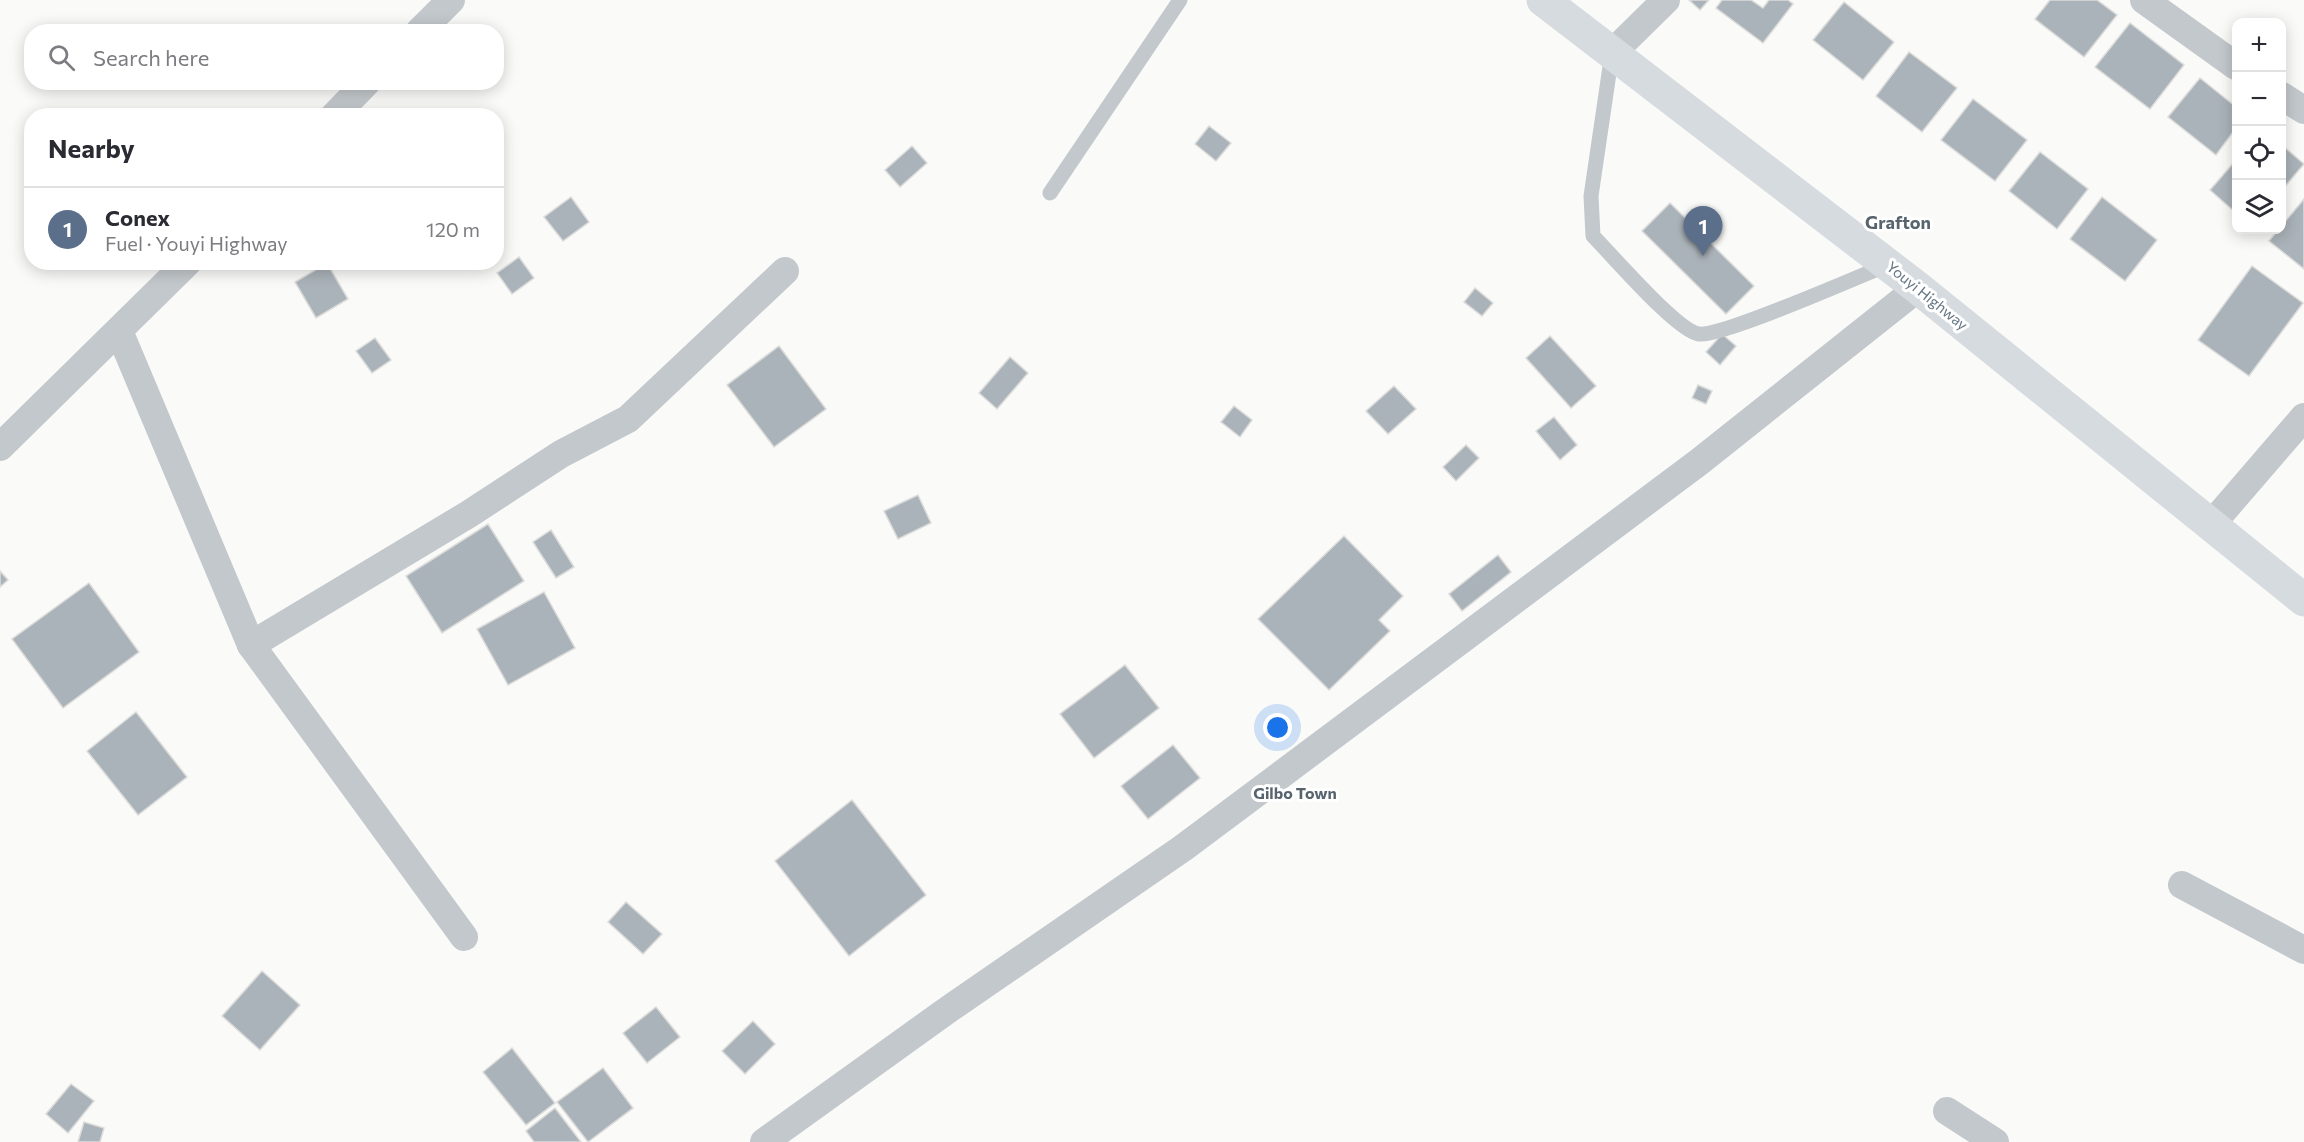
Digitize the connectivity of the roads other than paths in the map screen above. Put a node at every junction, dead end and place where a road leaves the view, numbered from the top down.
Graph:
1 (451, 0) edge
2 (1180, 0) edge
3 (1543, 0) edge
4 (1666, 0) edge
5 (2144, 0) edge
6 (427, 24) edge
7 (1612, 53) junction
8 (2232, 63) edge
9 (359, 90) edge
10 (2286, 99) edge
11 (342, 108) edge
12 (2304, 110) edge
13 (1050, 193) dead end
14 (1888, 265) junction
15 (180, 270) edge
16 (785, 271) dead end
17 (1918, 288) junction
18 (119, 331) junction
19 (2304, 417) edge
20 (0, 447) edge
21 (2210, 526) junction
22 (2304, 600) edge
23 (251, 645) junction
24 (2182, 885) dead end
25 (464, 937) dead end
26 (2304, 950) edge
27 (1947, 1111) dead end
28 (764, 1142) edge
29 (1995, 1142) edge

1 - 6 street
2 - 13 lane
3 - 7 main road, Youyi Highway
4 - 7 street
5 - 8 street
7 - 14 main road, Youyi Highway
7 - 14 lane
9 - 11 street
10 - 12 street
14 - 17 main road, Youyi Highway
15 - 18 street
16 - 23 street
17 - 21 main road, Youyi Highway
17 - 28 street
18 - 20 street
18 - 23 street
19 - 21 street
21 - 22 main road, Youyi Highway
23 - 25 street
24 - 26 street
27 - 29 street

